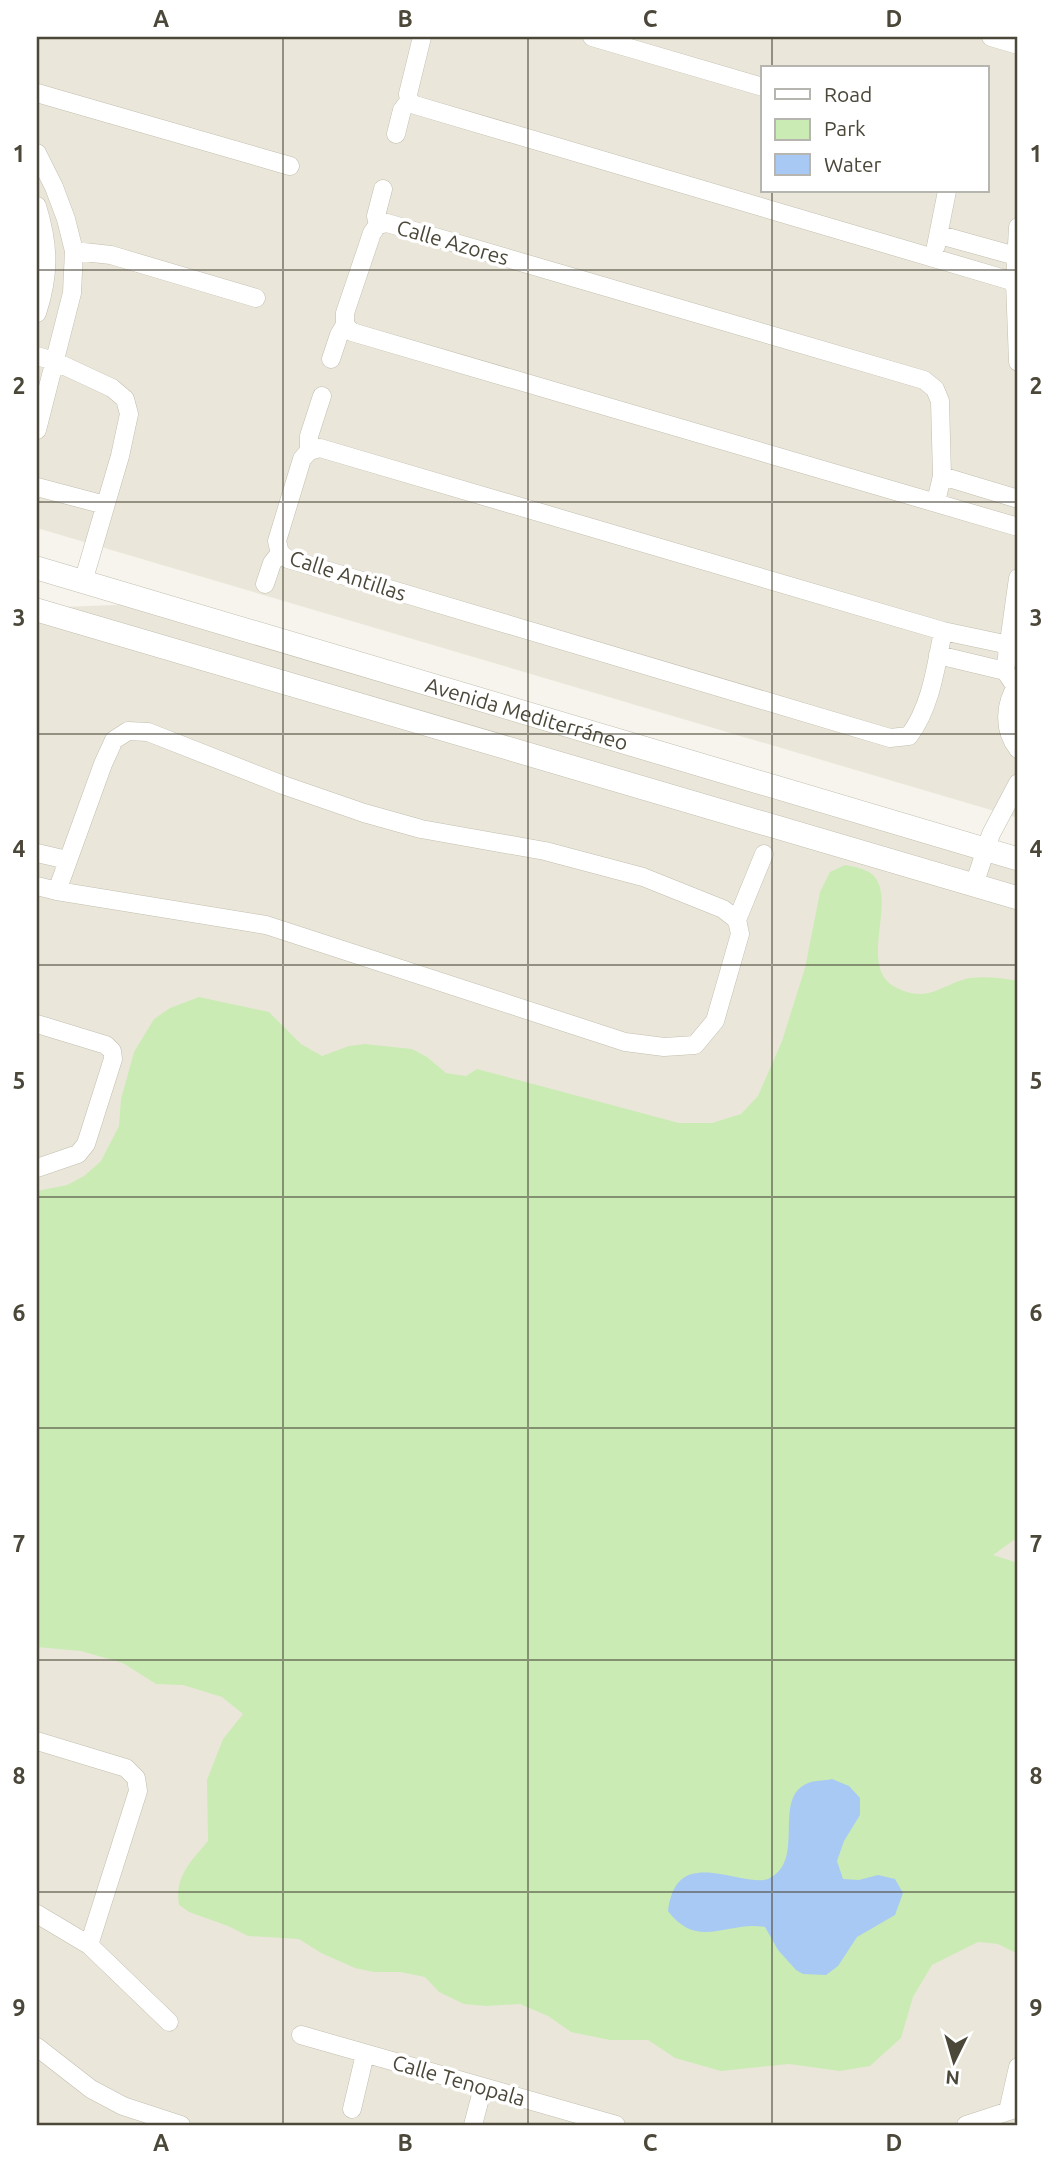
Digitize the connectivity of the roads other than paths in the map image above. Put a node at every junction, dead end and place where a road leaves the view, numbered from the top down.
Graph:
1 (422, 37) edge
2 (592, 37) edge
3 (991, 37) edge
4 (1018, 45) edge
5 (761, 86) edge
6 (37, 93) edge
7 (408, 101) junction
8 (396, 134) dead end
9 (37, 153) edge
10 (289, 166) dead end
11 (383, 189) dead end
12 (947, 192) edge
13 (37, 206) edge
14 (378, 225) junction
15 (40, 228) edge
16 (1018, 228) edge
17 (940, 235) junction
18 (74, 251) junction
19 (1016, 256) junction
20 (932, 259) junction
21 (1015, 282) junction
22 (256, 298) dead end
23 (37, 313) edge
24 (345, 325) junction
25 (45, 359) edge
26 (331, 359) dead end
27 (1018, 362) edge
28 (322, 396) dead end
29 (40, 408) edge
30 (37, 430) edge
31 (309, 451) junction
32 (942, 476) junction
33 (37, 486) edge
34 (1018, 499) edge
35 (936, 502) junction
36 (105, 505) junction
37 (1018, 527) edge
38 (280, 553) junction
39 (37, 568) edge
40 (1018, 578) edge
41 (83, 582) junction
42 (265, 584) dead end
43 (37, 610) edge
44 (943, 631) junction
45 (1014, 649) edge
46 (938, 655) junction
47 (1005, 671) junction
48 (1017, 686) edge
49 (1018, 749) edge
50 (1018, 783) edge
51 (1009, 816) edge
52 (986, 850) junction
53 (37, 853) edge
54 (764, 854) dead end
55 (1018, 859) edge
56 (68, 860) junction
57 (37, 886) edge
58 (974, 886) junction
59 (57, 891) junction
60 (1018, 898) edge
61 (737, 920) junction
62 (37, 1024) edge
63 (39, 1166) edge
64 (37, 1741) edge
65 (37, 1914) edge
66 (89, 1945) junction
67 (169, 2022) dead end
68 (302, 2035) dead end
69 (37, 2046) edge
70 (365, 2054) junction
71 (1018, 2067) edge
72 (483, 2087) junction
73 (352, 2109) dead end
74 (1013, 2110) edge
75 (181, 2125) edge
76 (473, 2125) edge
77 (613, 2125) edge
78 (966, 2125) edge

1 - 7 street
2 - 5 street
3 - 4 street
6 - 10 street
7 - 8 street
7 - 20 street
9 - 18 street
11 - 14 street
12 - 17 street
13 - 15 street
14 - 24 street, Calle Azores
14 - 32 street, Calle Azores
15 - 23 street
16 - 19 street
17 - 19 street
17 - 20 street
18 - 22 street
18 - 25 street
19 - 21 street
20 - 21 street
21 - 27 street
24 - 26 street, Calle Azores
24 - 35 street
25 - 29 street
25 - 36 street
28 - 31 street, Calle Antillas
29 - 30 street
31 - 38 street, Calle Antillas
31 - 44 street
32 - 34 street
32 - 35 street, Calle Azores
33 - 36 street
35 - 37 street
36 - 41 street
38 - 42 street
38 - 46 street, Calle Antillas
39 - 41 street, Avenida Mediterráneo
40 - 45 street
41 - 52 street, Avenida Mediterráneo
43 - 58 street, Avenida Mediterráneo
44 - 45 street
44 - 46 street, Calle Antillas
45 - 47 street
46 - 47 street
47 - 48 street
48 - 49 street
50 - 51 street
51 - 52 street
52 - 55 street, Avenida Mediterráneo
52 - 58 street
53 - 56 street
54 - 61 street
56 - 59 street
56 - 61 street
57 - 59 street
58 - 60 street, Avenida Mediterráneo
59 - 61 street
62 - 63 street
64 - 66 street
65 - 66 street
66 - 67 street
68 - 70 street, Calle Tenopala
69 - 75 street
70 - 72 street, Calle Tenopala
70 - 73 street
71 - 74 street
72 - 76 street
72 - 77 street, Calle Tenopala
74 - 78 street

